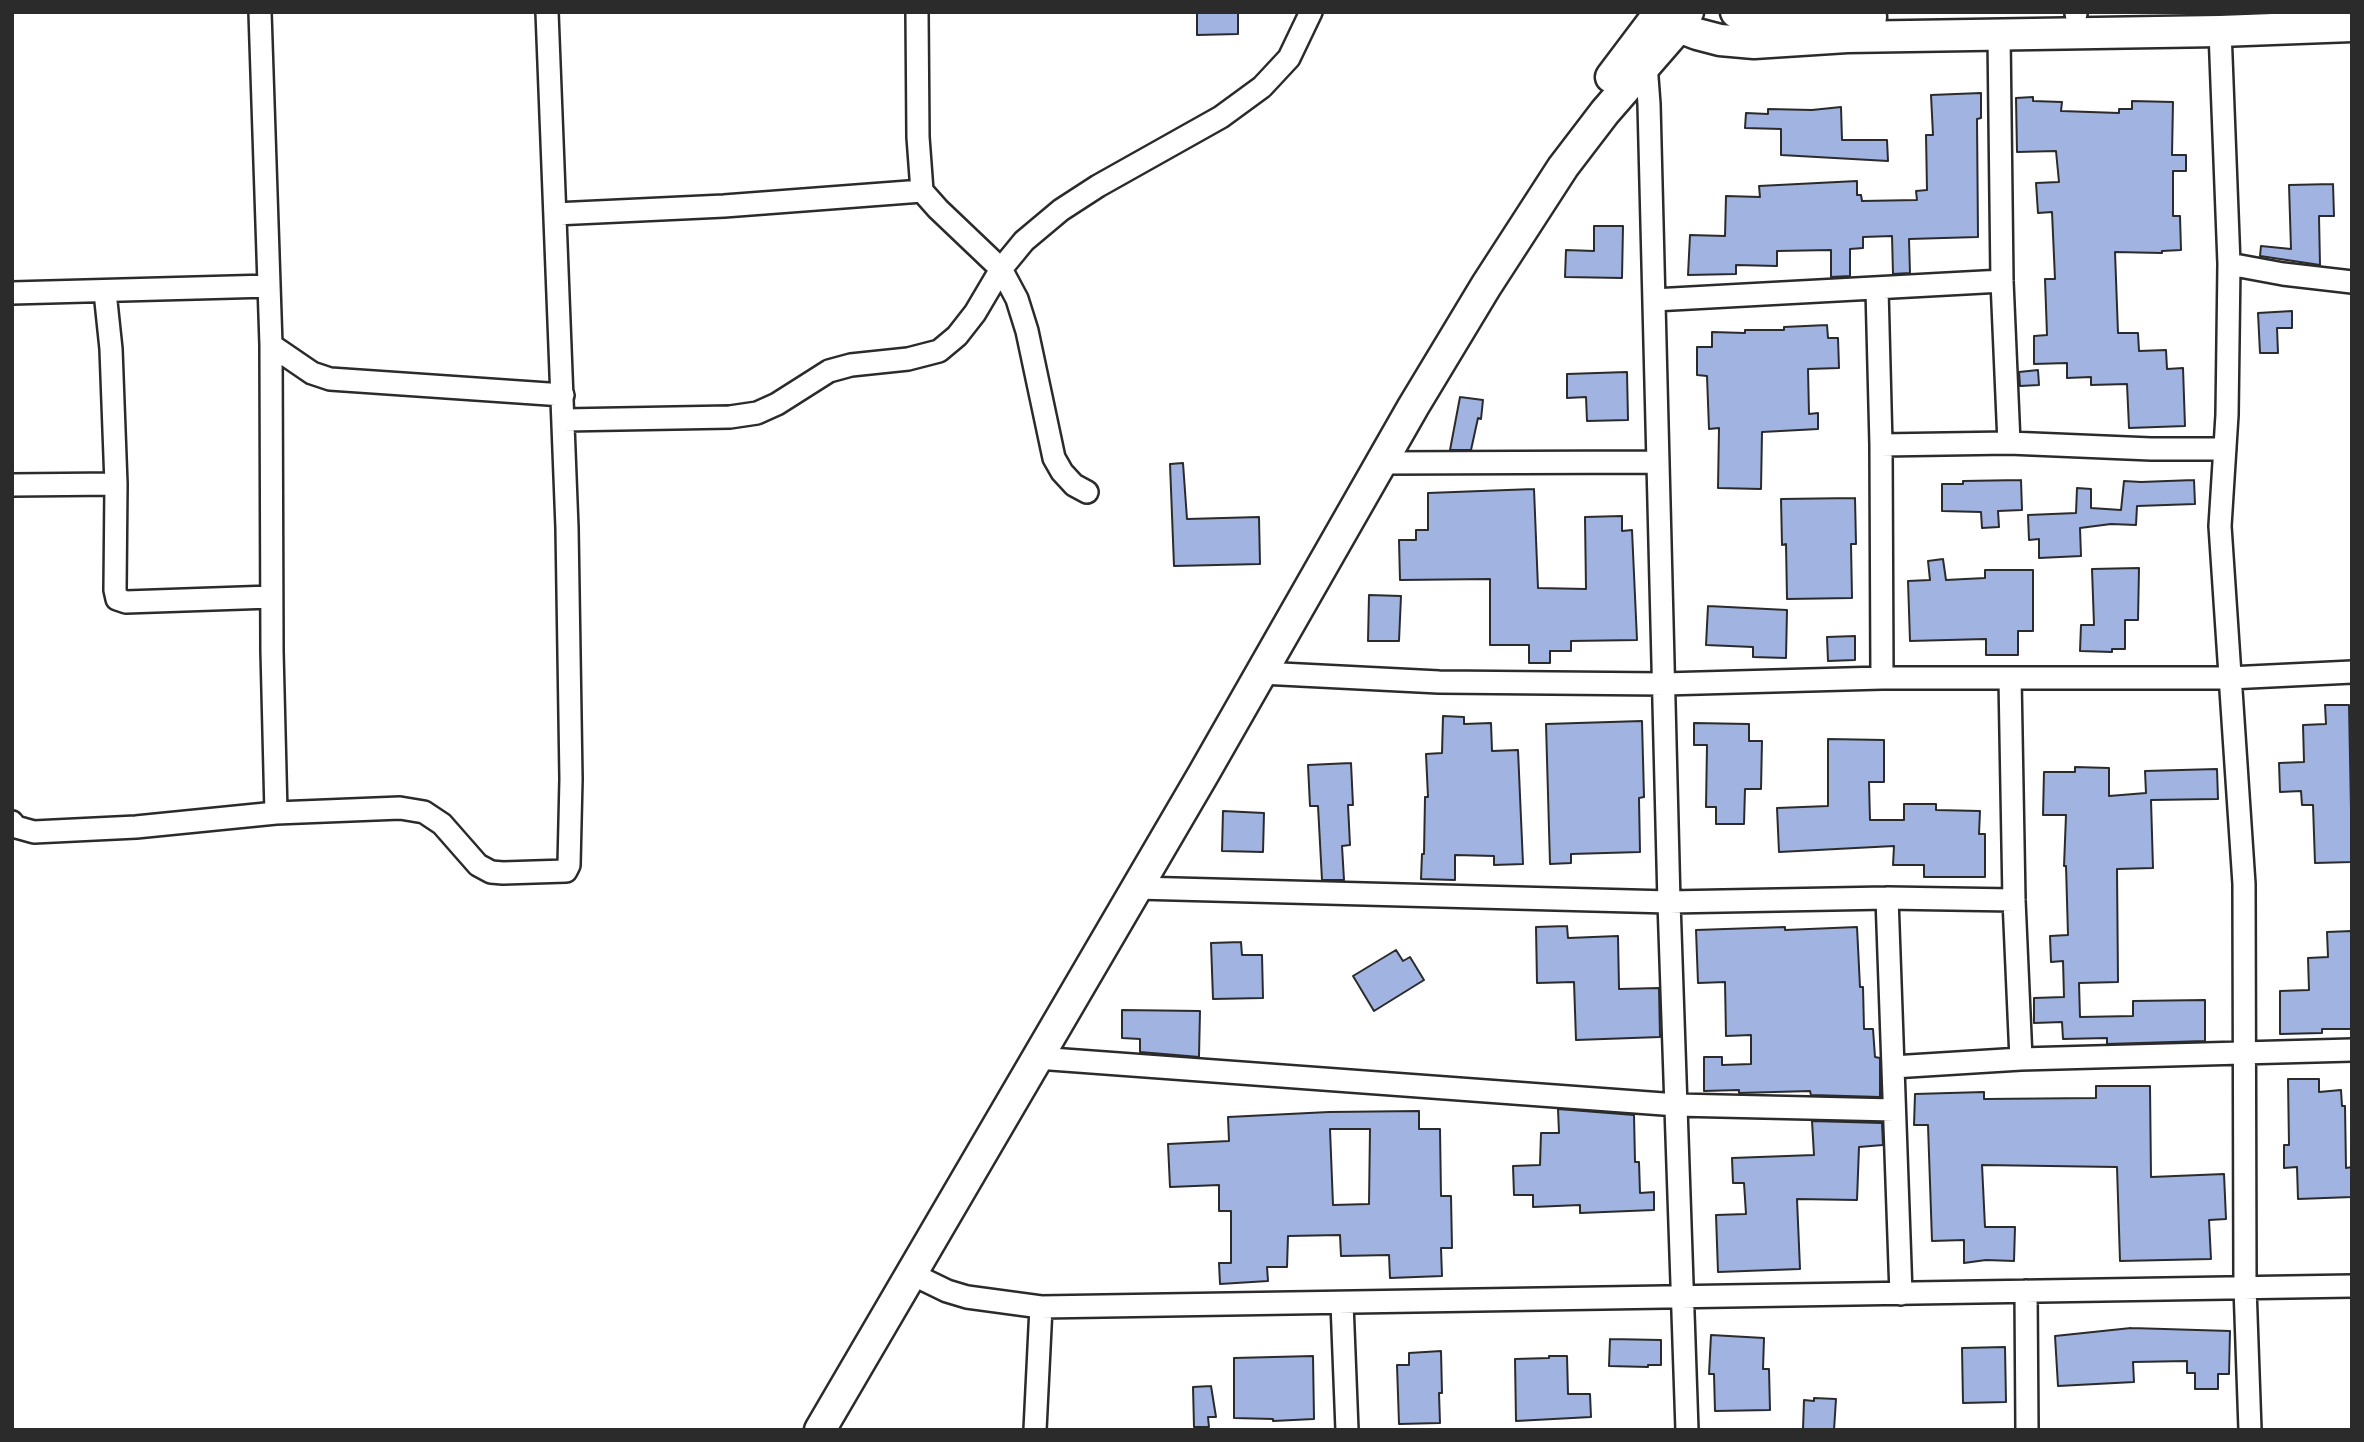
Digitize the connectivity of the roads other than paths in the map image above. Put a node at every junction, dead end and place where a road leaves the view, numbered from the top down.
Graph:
1 (260, 12) edge
2 (547, 12) edge
3 (917, 12) edge
4 (1311, 12) edge
5 (1736, 12) edge
6 (2141, 12) edge
7 (2076, 13) edge
8 (1671, 16) edge
9 (2352, 26) edge
10 (2220, 31) junction
11 (1998, 35) junction
12 (1640, 55) junction
13 (922, 191) junction
14 (555, 214) junction
15 (2229, 264) junction
16 (1000, 269) junction
17 (2002, 281) junction
18 (2352, 282) edge
19 (268, 286) junction
20 (1877, 289) junction
21 (105, 292) junction
22 (12, 293) edge
23 (1654, 300) junction
24 (271, 345) junction
25 (563, 395) junction
26 (564, 420) junction
27 (2009, 443) junction
28 (1881, 445) junction
29 (2225, 449) junction
30 (1657, 462) junction
31 (1382, 463) junction
32 (116, 484) junction
33 (12, 485) edge
34 (1087, 492) dead end
35 (271, 597) junction
36 (1261, 673) junction
37 (2352, 673) edge
38 (1882, 678) junction
39 (2010, 678) junction
40 (2229, 678) junction
41 (1664, 684) junction
42 (275, 813) junction
43 (12, 822) edge
44 (1137, 888) junction
45 (1887, 898) junction
46 (2014, 900) junction
47 (1668, 902) junction
48 (2352, 1050) edge
49 (2245, 1052) junction
50 (1037, 1058) junction
51 (2021, 1059) junction
52 (1893, 1067) junction
53 (1677, 1105) junction
54 (1894, 1110) junction
55 (981, 1138) junction
56 (912, 1274) junction
57 (2352, 1286) edge
58 (2245, 1287) junction
59 (2026, 1291) junction
60 (1901, 1294) junction
61 (1683, 1298) junction
62 (1342, 1303) junction
63 (1041, 1307) junction
64 (1341, 1429) edge
65 (804, 1430) edge
66 (820, 1430) edge
67 (1035, 1430) edge
68 (1687, 1430) edge
69 (2028, 1430) edge
70 (2249, 1430) edge

1 - 19 street
2 - 14 street
3 - 13 street
4 - 16 street
5 - 7 street
6 - 7 street
8 - 11 street
8 - 12 street
9 - 10 street
10 - 11 street
10 - 15 street
11 - 17 street
12 - 23 street
12 - 31 street
12 - 55 street
13 - 14 street
13 - 16 street
14 - 25 street
15 - 18 street
15 - 29 street
16 - 26 street
16 - 34 street
17 - 20 street
17 - 27 street
19 - 21 street
19 - 24 street
20 - 23 street
20 - 28 street
21 - 22 street
21 - 32 street
23 - 30 street
24 - 25 street
24 - 35 street
25 - 26 street
26 - 42 street
27 - 28 street
27 - 29 street
28 - 38 street
29 - 40 street
30 - 31 street
30 - 41 street
31 - 36 street
32 - 33 street
32 - 35 street
35 - 42 street
36 - 41 street
36 - 44 street
37 - 40 street
38 - 39 street
38 - 41 street
39 - 40 street
39 - 46 street
40 - 49 street
41 - 47 street
42 - 43 street
44 - 47 street
44 - 50 street
45 - 46 street
45 - 47 street
45 - 52 street
46 - 51 street
47 - 53 street
48 - 49 street
49 - 51 street
49 - 58 street
50 - 53 street
50 - 55 street
51 - 52 street
52 - 54 street
53 - 54 street
53 - 61 street
54 - 60 street
55 - 56 street
55 - 65 street
56 - 63 street
56 - 66 street
57 - 58 street
58 - 59 street
58 - 70 street
59 - 60 street
59 - 69 street
60 - 61 street
61 - 62 street
61 - 68 street
62 - 63 street
62 - 64 street
63 - 67 street

